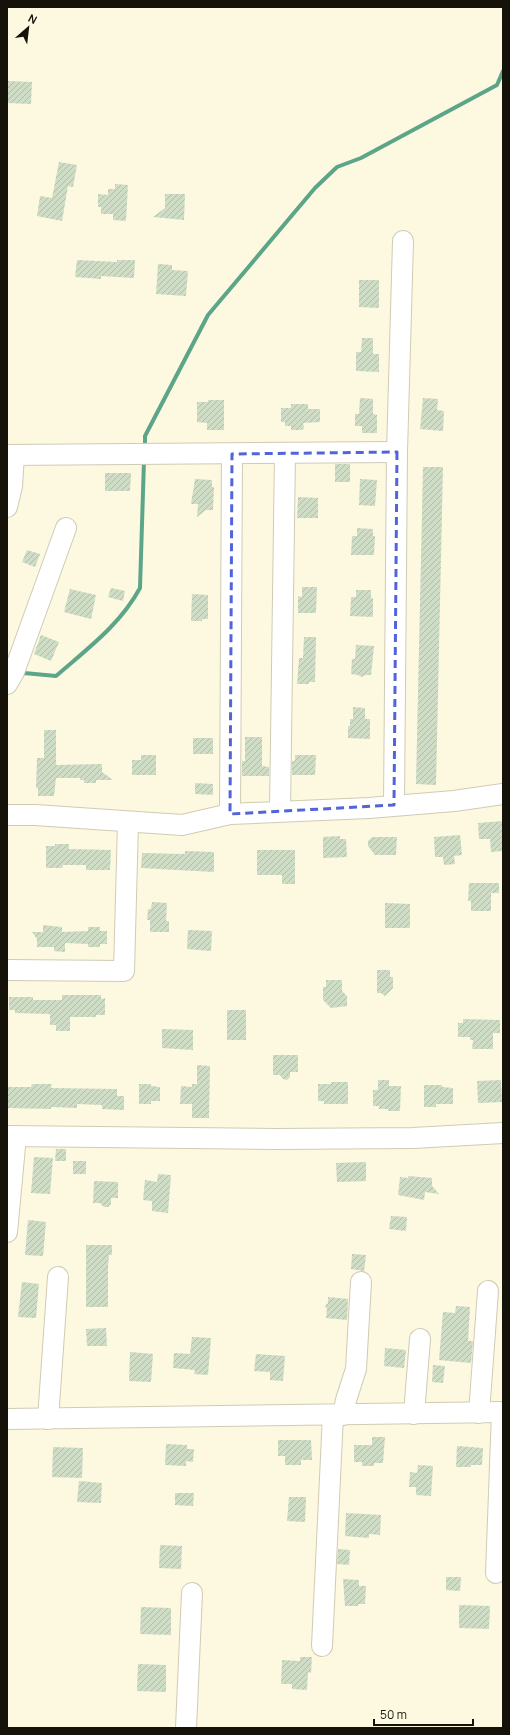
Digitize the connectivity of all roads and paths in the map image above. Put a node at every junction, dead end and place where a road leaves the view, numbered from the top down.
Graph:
1 (403, 241) dead end
2 (397, 452) junction
3 (285, 453) junction
4 (232, 454) junction
5 (11, 455) edge
6 (7, 507) edge
7 (66, 528) dead end
8 (7, 684) edge
9 (503, 794) edge
10 (394, 805) junction
11 (280, 811) junction
12 (230, 814) junction
13 (7, 815) edge
14 (128, 823) junction
15 (7, 970) edge
16 (503, 1133) edge
17 (11, 1136) edge
18 (7, 1232) edge
19 (58, 1278) dead end
20 (361, 1282) dead end
21 (488, 1291) dead end
22 (420, 1339) dead end
23 (502, 1412) edge
24 (479, 1413) junction
25 (414, 1414) junction
26 (338, 1415) junction
27 (48, 1418) junction
28 (7, 1419) edge
29 (496, 1573) dead end
30 (192, 1593) dead end
31 (322, 1646) dead end
32 (186, 1728) edge

1 - 2 street
2 - 3 street
2 - 10 street
3 - 4 street
3 - 11 street
4 - 5 street
4 - 12 street
5 - 6 street
7 - 8 street
9 - 10 street
10 - 11 street
11 - 12 street
12 - 14 street
13 - 14 street
14 - 15 street
16 - 17 street
17 - 18 street
19 - 27 street
20 - 26 street
21 - 24 street
22 - 25 street
23 - 24 street
23 - 29 street
24 - 25 street
25 - 26 street
26 - 27 street
26 - 31 street
27 - 28 street
30 - 32 street

